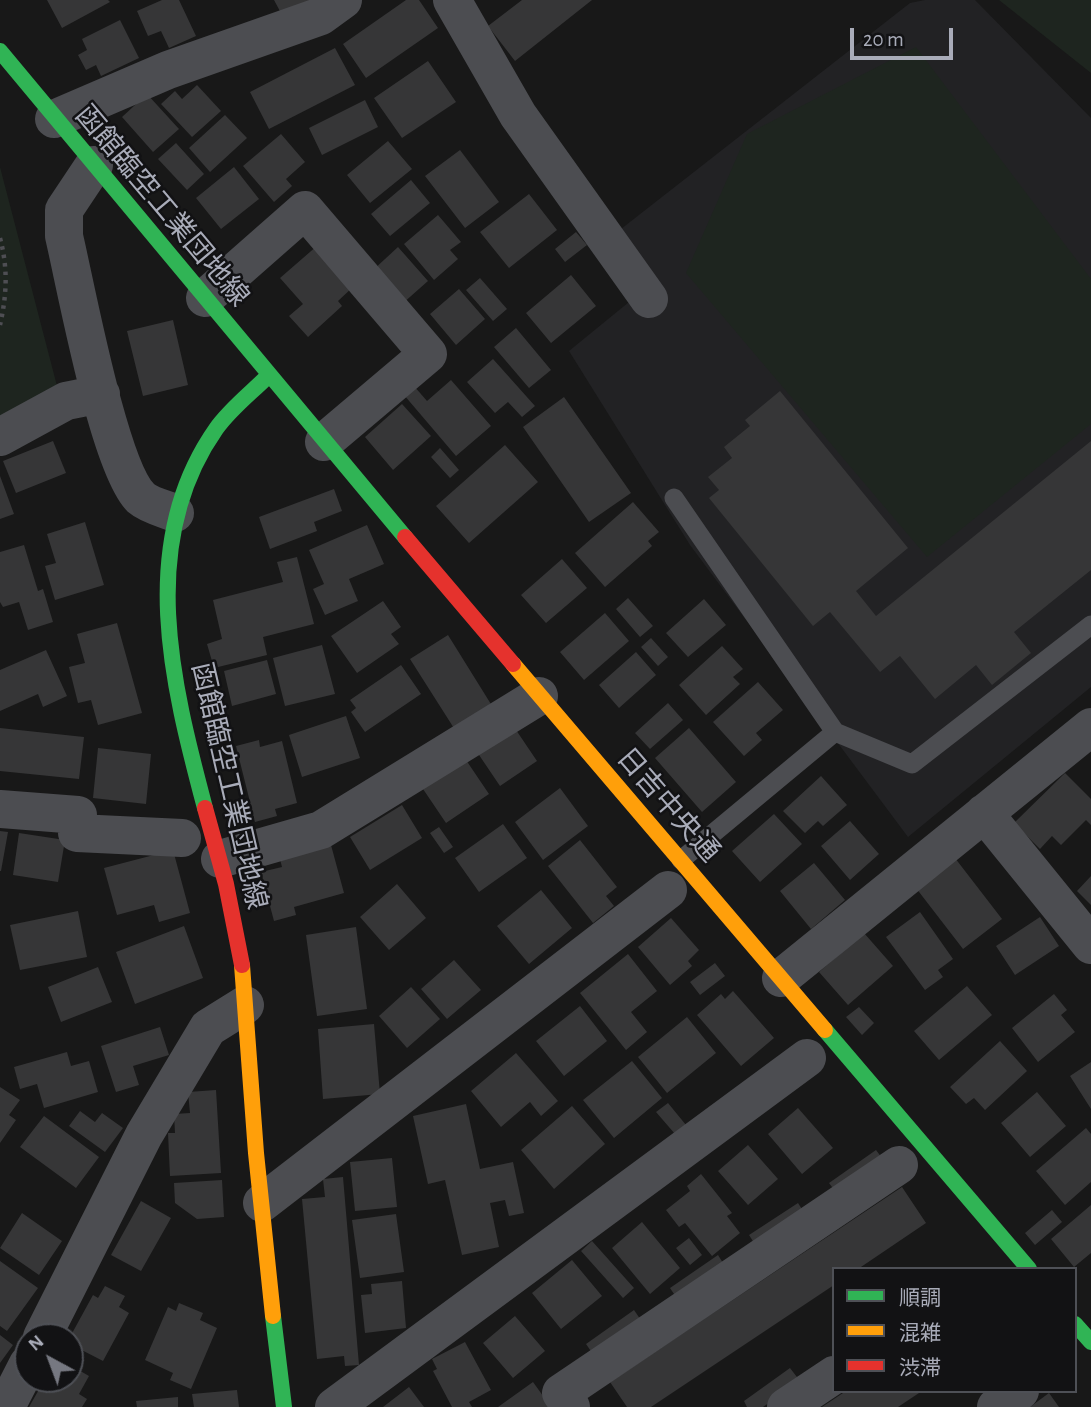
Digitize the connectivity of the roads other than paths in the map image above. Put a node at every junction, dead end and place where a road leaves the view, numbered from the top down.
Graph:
1 (343, 0) edge
2 (452, 0) edge
3 (0, 51) edge
4 (54, 119) junction
5 (94, 165) junction
6 (205, 298) junction
7 (649, 299) dead end
8 (268, 376) junction
9 (101, 394) junction
10 (0, 437) edge
11 (324, 442) junction
12 (674, 498) dead end
13 (175, 513) junction
14 (1091, 625) edge
15 (540, 696) junction
16 (1091, 727) edge
17 (835, 732) junction
18 (0, 809) edge
19 (984, 813) junction
20 (182, 838) dead end
21 (220, 859) junction
22 (674, 875) junction
23 (1091, 945) edge
24 (781, 978) junction
25 (245, 1005) junction
26 (807, 1058) dead end
27 (899, 1165) dead end
28 (262, 1203) junction
29 (1027, 1267) edge
30 (49, 1323) edge
31 (1077, 1326) edge
32 (1091, 1343) edge
33 (832, 1376) edge
34 (14, 1391) edge
35 (1017, 1393) edge
36 (6, 1407) edge
37 (284, 1407) edge
38 (334, 1407) edge
39 (571, 1407) edge
40 (786, 1407) edge
41 (996, 1407) edge

1 - 4 street
2 - 7 street
3 - 4 main road, 函館臨空工業団地線
4 - 5 main road, 函館臨空工業団地線
5 - 6 main road, 函館臨空工業団地線
5 - 9 street
6 - 8 main road, 函館臨空工業団地線
6 - 11 street
8 - 11 main road, 日吉中央通
8 - 13 main road, 函館臨空工業団地線
9 - 10 street
9 - 13 street
11 - 15 main road, 日吉中央通
12 - 17 lane
13 - 21 main road, 函館臨空工業団地線
14 - 17 lane
15 - 21 street
15 - 22 main road, 日吉中央通
16 - 19 street
17 - 22 lane
18 - 20 street
19 - 23 street
19 - 24 street
21 - 25 main road, 函館臨空工業団地線
22 - 24 main road, 日吉中央通
22 - 28 street
24 - 29 main road, 日吉中央通
25 - 28 main road, 函館臨空工業団地線
25 - 30 street
26 - 38 street
27 - 39 street
28 - 37 main road, 函館臨空工業団地線
31 - 32 main road
33 - 40 street
34 - 36 street
35 - 41 street

